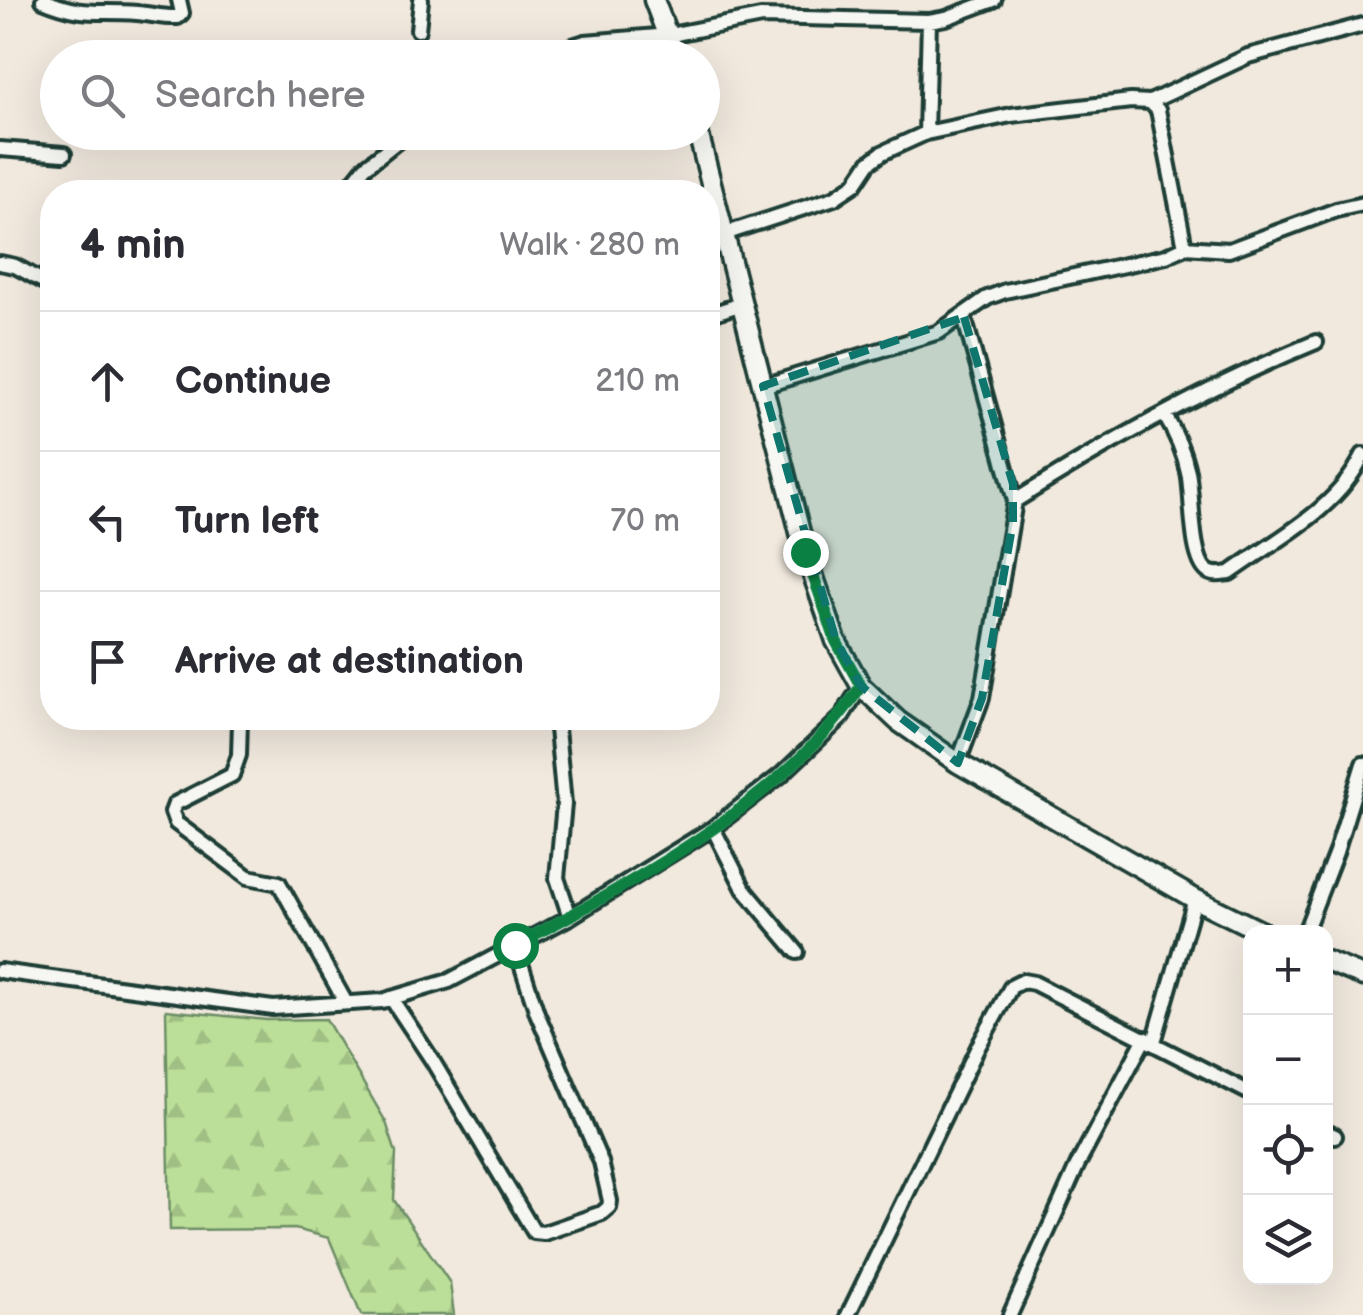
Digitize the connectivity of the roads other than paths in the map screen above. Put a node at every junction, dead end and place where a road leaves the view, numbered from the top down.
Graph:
1 (42, 0) edge
2 (180, 0) edge
3 (421, 0) edge
4 (654, 0) edge
5 (994, 0) edge
6 (929, 20) junction
7 (1363, 25) edge
8 (418, 30) dead end
9 (670, 35) junction
10 (609, 40) edge
11 (671, 40) edge
12 (1150, 102) junction
13 (926, 132) junction
14 (0, 149) edge
15 (386, 150) edge
16 (703, 150) edge
17 (64, 154) dead end
18 (354, 180) edge
19 (710, 180) edge
20 (1363, 204) edge
21 (720, 218) edge
22 (724, 234) junction
23 (1185, 247) junction
24 (0, 263) edge
25 (40, 280) edge
26 (742, 304) junction
27 (720, 310) edge
28 (964, 317) junction
29 (1316, 342) dead end
30 (764, 386) junction
31 (1164, 414) junction
32 (1363, 455) edge
33 (1015, 501) junction
34 (861, 686) junction
35 (240, 730) edge
36 (557, 730) edge
37 (958, 764) junction
38 (1363, 764) edge
39 (713, 828) junction
40 (1194, 899) junction
41 (570, 917) junction
42 (1248, 925) edge
43 (1308, 925) edge
44 (515, 945) junction
45 (798, 952) dead end
46 (1333, 964) edge
47 (0, 971) edge
48 (1363, 976) edge
49 (391, 998) junction
50 (346, 1003) junction
51 (1149, 1040) junction
52 (1243, 1089) edge
53 (848, 1315) edge
54 (1010, 1315) edge

1 - 2 street
3 - 8 street
4 - 9 main road
5 - 6 street
6 - 9 street
6 - 13 street
7 - 12 street
9 - 10 street
9 - 11 main road
12 - 13 street
12 - 23 street
13 - 22 street
14 - 17 street
15 - 18 street
16 - 19 main road
20 - 23 street
21 - 22 main road
22 - 26 main road
23 - 28 street
24 - 25 street
26 - 27 street
26 - 30 main road
28 - 30 street
28 - 33 street
29 - 31 street
30 - 34 main road
31 - 32 street
31 - 33 street
33 - 37 street
34 - 37 main road
34 - 39 street
35 - 50 street
36 - 41 street
37 - 40 main road
38 - 43 street
39 - 41 street
39 - 45 street
40 - 42 main road
40 - 51 street
41 - 44 street
44 - 49 street
44 - 49 street
46 - 48 main road
47 - 50 street
49 - 50 street
51 - 52 street
51 - 53 street
51 - 54 street

